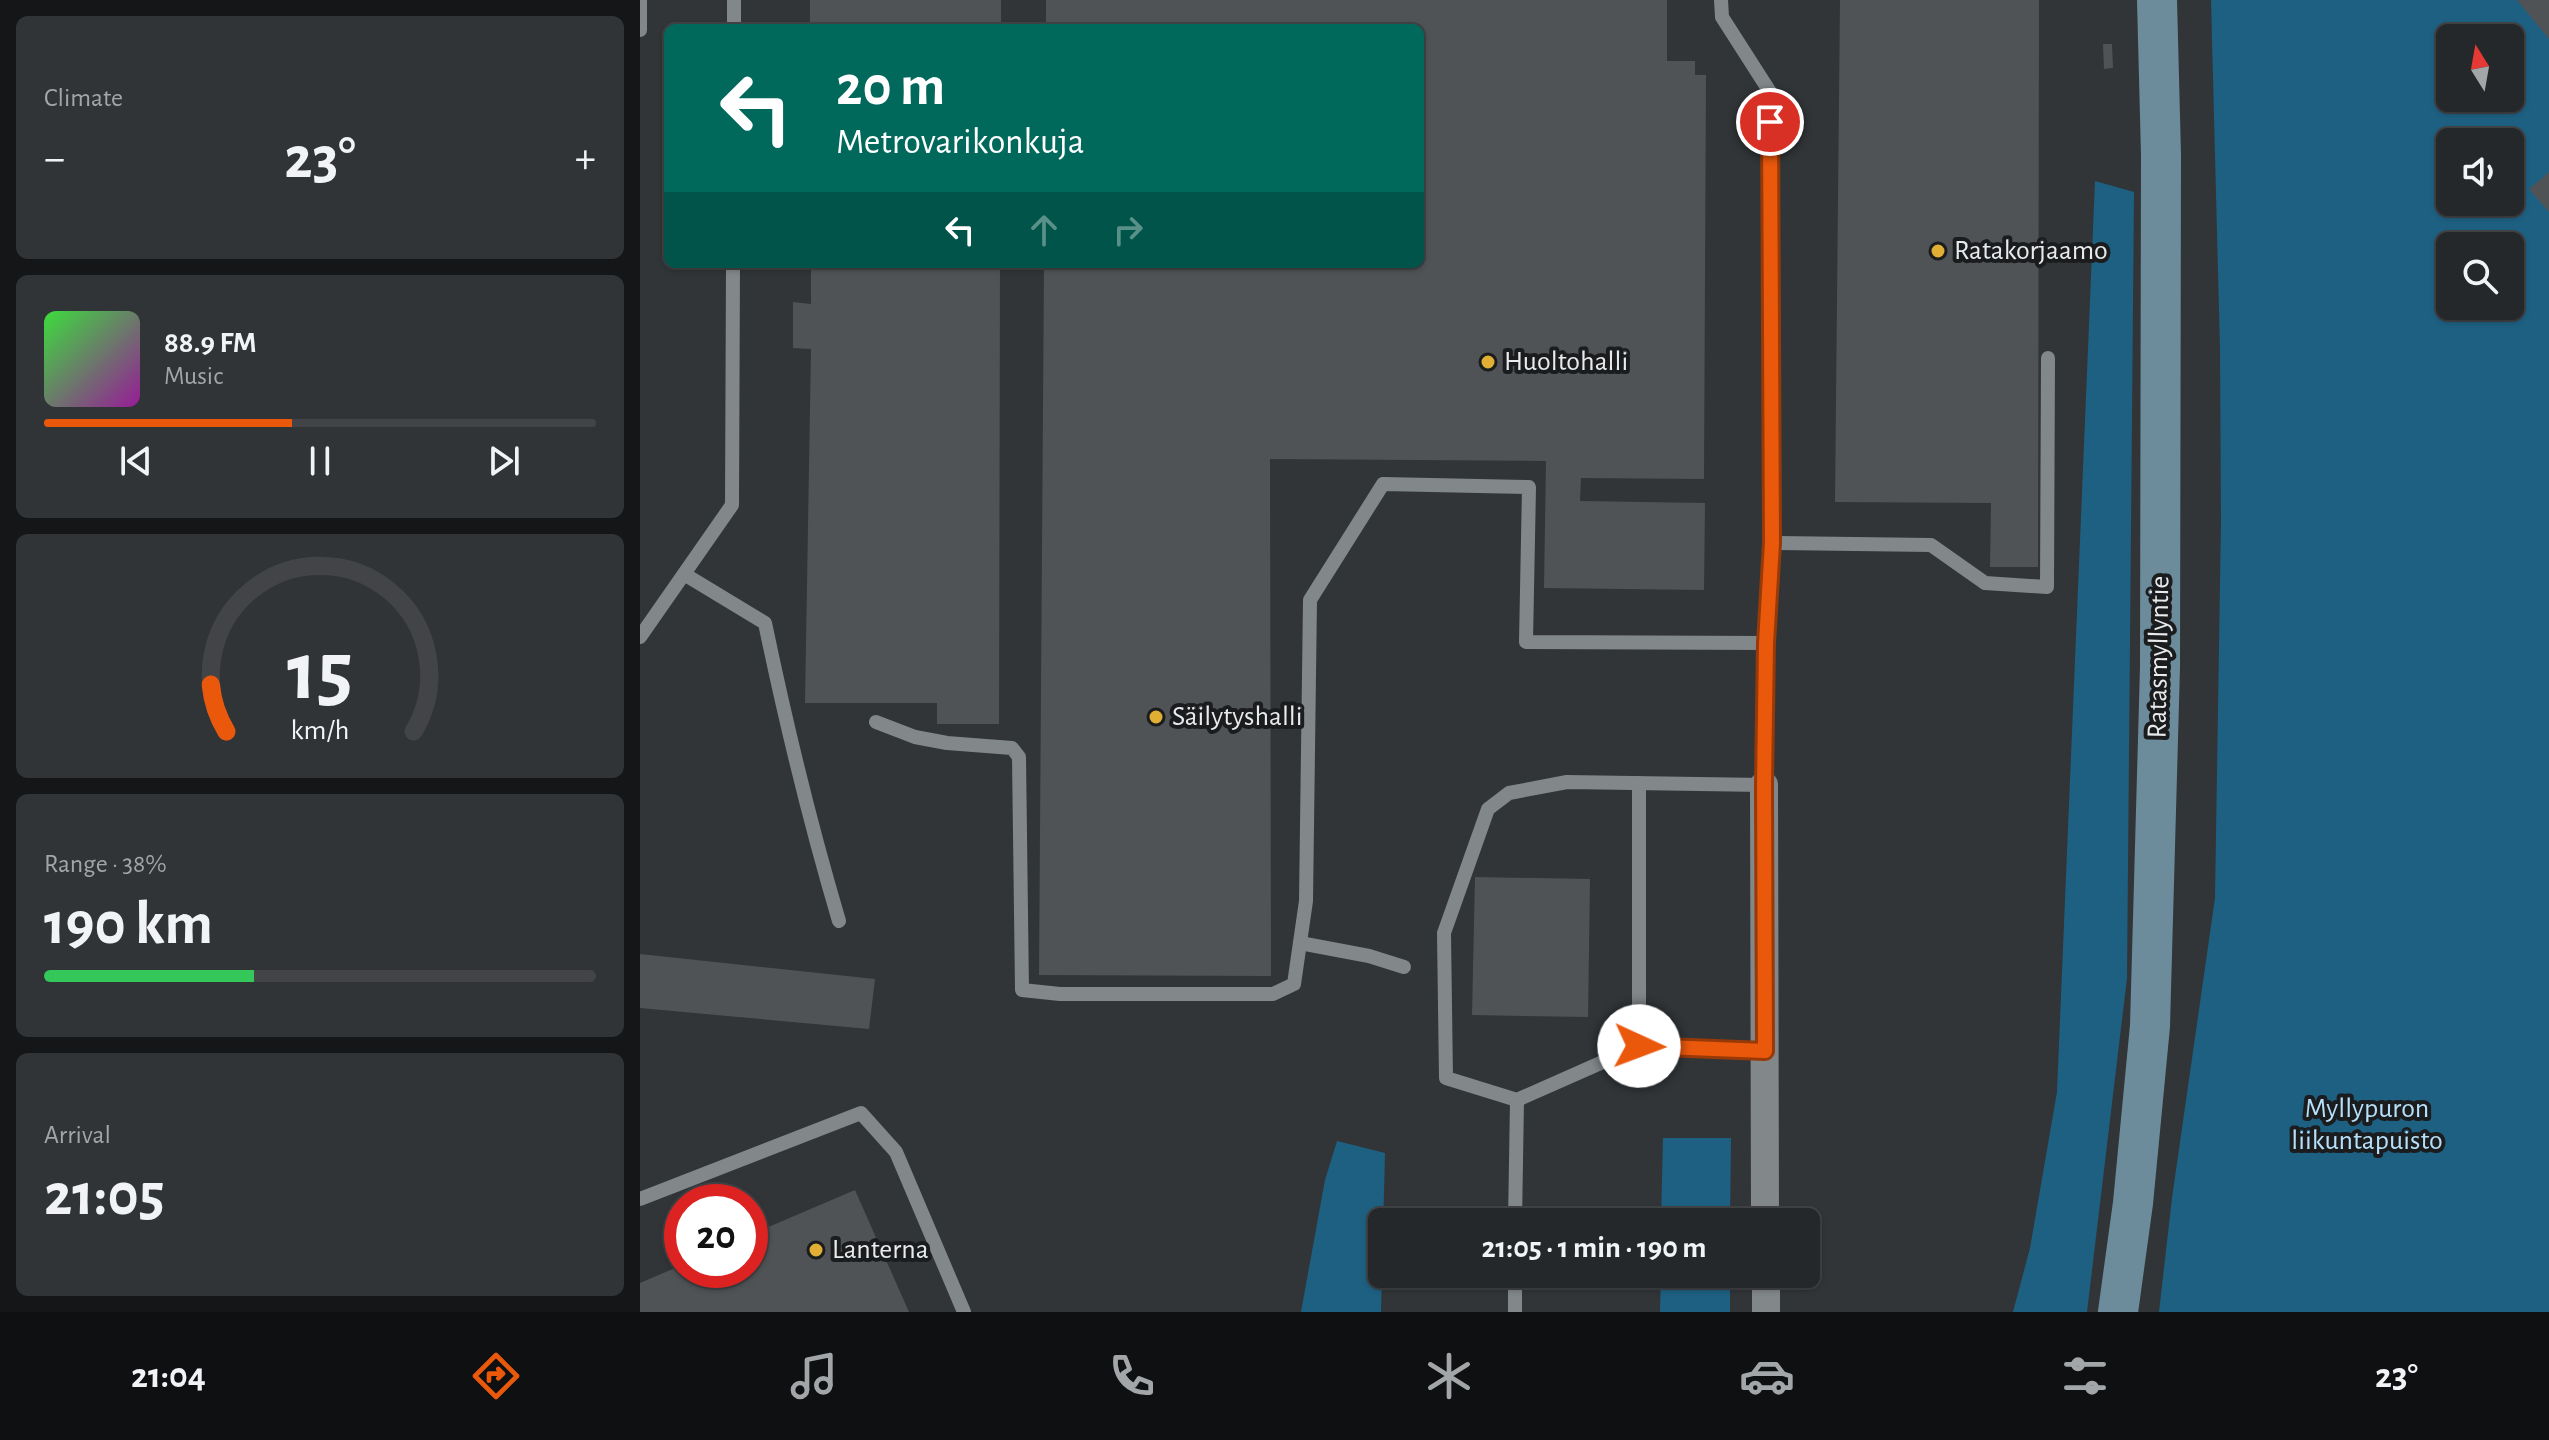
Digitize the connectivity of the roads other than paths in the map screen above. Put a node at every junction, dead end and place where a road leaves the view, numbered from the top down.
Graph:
1 (640, 0) edge
2 (734, 0) edge
3 (1721, 0) edge
4 (2157, 0) edge
5 (734, 24) edge
6 (640, 30) edge
7 (733, 268) edge
8 (2048, 358) dead end
9 (1772, 543) junction
10 (684, 574) junction
11 (640, 637) edge
12 (1766, 643) junction
13 (876, 722) dead end
14 (1639, 783) junction
15 (1764, 785) junction
16 (839, 921) dead end
17 (1300, 943) junction
18 (1404, 967) dead end
19 (1639, 1046) junction
20 (1765, 1051) junction
21 (1517, 1100) junction
22 (640, 1199) edge
23 (1515, 1208) edge
24 (1765, 1208) edge
25 (1515, 1288) edge
26 (1766, 1288) edge
27 (964, 1312) edge
28 (1515, 1312) edge
29 (1766, 1312) edge
30 (2118, 1312) edge

1 - 6 lane
2 - 5 lane
3 - 9 lane
4 - 30 street, Ratasmyllyntie
7 - 10 lane
8 - 9 lane
9 - 12 lane
10 - 11 lane
10 - 16 lane
12 - 15 lane
12 - 17 lane
13 - 17 lane
14 - 15 lane
14 - 19 lane
14 - 21 lane
15 - 20 street
17 - 18 lane
19 - 20 lane
19 - 21 lane
20 - 24 street
21 - 23 lane
22 - 27 lane
25 - 28 lane
26 - 29 street

